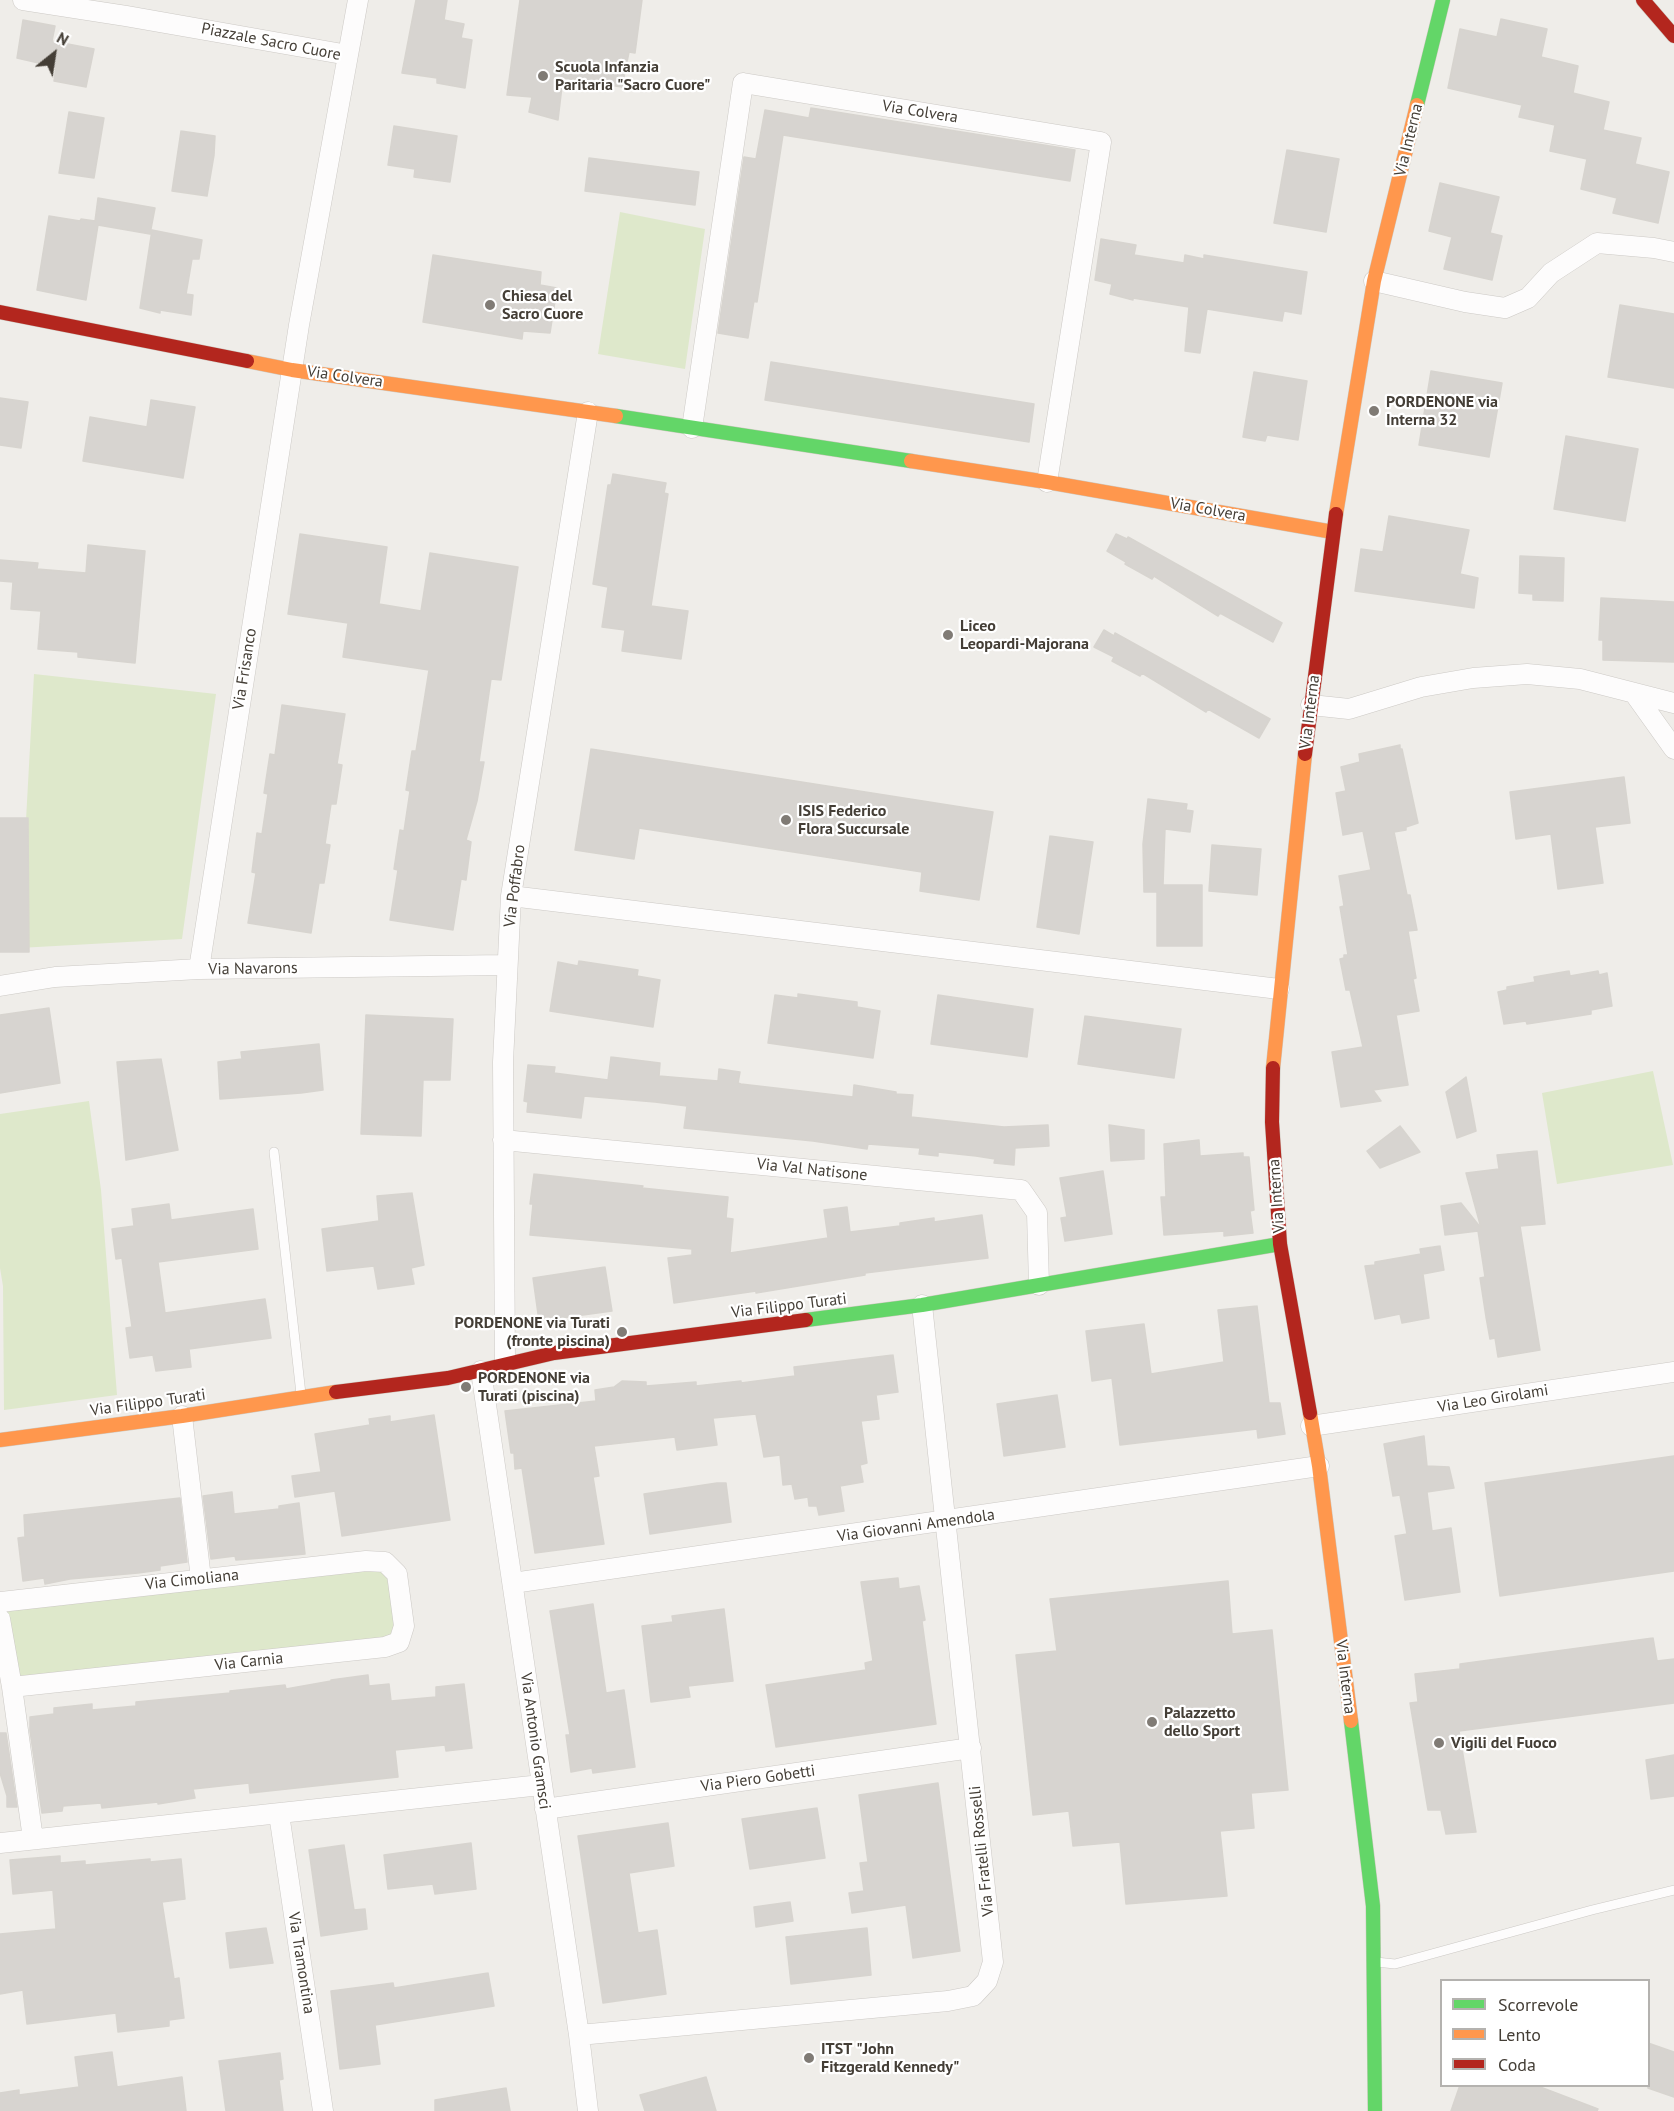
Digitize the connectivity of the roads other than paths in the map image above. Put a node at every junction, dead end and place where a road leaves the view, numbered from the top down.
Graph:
1 (23, 0) edge
2 (358, 0) edge
3 (1443, 0) edge
4 (1643, 0) edge
5 (1674, 36) edge
6 (348, 55) junction
7 (1674, 252) edge
8 (1374, 281) junction
9 (0, 312) edge
10 (292, 370) junction
11 (588, 412) junction
12 (692, 428) junction
13 (1047, 482) junction
14 (1333, 532) junction
15 (1634, 693) junction
16 (1674, 703) edge
17 (1311, 705) junction
18 (1674, 749) edge
19 (511, 896) junction
20 (506, 965) junction
21 (199, 969) junction
22 (0, 986) edge
23 (1279, 989) junction
24 (503, 1140) junction
25 (274, 1152) dead end
26 (1280, 1244) junction
27 (1039, 1285) junction
28 (922, 1305) junction
29 (505, 1364) junction
30 (481, 1371) junction
31 (1674, 1372) edge
32 (301, 1396) junction
33 (182, 1416) junction
34 (1311, 1425) junction
35 (0, 1440) edge
36 (1319, 1466) junction
37 (945, 1522) junction
38 (385, 1562) joint
39 (201, 1579) junction
40 (513, 1583) junction
41 (0, 1602) edge
42 (0, 1619) edge
43 (12, 1687) junction
44 (971, 1748) junction
45 (541, 1785) junction
46 (545, 1809) junction
47 (279, 1814) junction
48 (33, 1839) junction
49 (0, 1843) edge
50 (1674, 1890) edge
51 (1374, 1962) junction
52 (579, 2035) junction
53 (323, 2111) edge
54 (588, 2111) edge
55 (1375, 2111) edge

1 - 6 street, Piazzale Sacro Cuore
2 - 6 street
3 - 8 street, Via Interna
4 - 5 street
6 - 10 street, Piazzale Sacro Cuore
7 - 8 street
8 - 14 street, Via Interna
9 - 10 street, Via Colvera
10 - 11 street, Via Colvera
10 - 21 street, Via Frisanco
11 - 12 street, Via Colvera
11 - 19 street, Via Poffabro
12 - 13 street, Via Colvera
12 - 13 street, Via Colvera
13 - 14 street, Via Colvera
14 - 17 street, Via Interna
15 - 16 street
15 - 17 street
15 - 18 street
17 - 23 street, Via Interna
19 - 20 street, Via Poffabro
19 - 23 street
20 - 21 street, Via Navarons
20 - 24 street, Via Poffabro
21 - 22 street, Via Navarons
23 - 26 street, Via Interna
24 - 27 street, Via Val Natisone
24 - 29 street, Via Poffabro
25 - 32 lane
26 - 27 street, Via Filippo Turati
26 - 34 street, Via Interna
27 - 28 street, Via Filippo Turati
28 - 29 street, Via Filippo Turati
28 - 37 street, Via Fratelli Rosselli
29 - 30 street, Via Filippo Turati
30 - 32 street, Via Filippo Turati
30 - 40 street, Via Antonio Gramsci
31 - 34 street, Via Leo Girolami
32 - 33 street, Via Filippo Turati
33 - 35 street, Via Filippo Turati
33 - 39 street
34 - 36 street, Via Interna
36 - 37 street, Via Giovanni Amendola
36 - 51 street, Via Interna
37 - 40 street, Via Giovanni Amendola
37 - 44 street, Via Fratelli Rosselli
38 - 39 street, Via Cimoliana
38 - 43 street, Via Carnia
39 - 41 street, Via Cimoliana
40 - 45 street, Via Antonio Gramsci
42 - 43 street
43 - 48 street
44 - 46 street, Via Piero Gobetti
44 - 52 street, Via Fratelli Rosselli
45 - 46 street, Via Antonio Gramsci
45 - 47 street
46 - 52 street, Via Antonio Gramsci
47 - 48 street
47 - 53 street, Via Tramontina
48 - 49 street
50 - 51 lane
51 - 55 street, Via Interna
52 - 54 street, Via Antonio Gramsci

